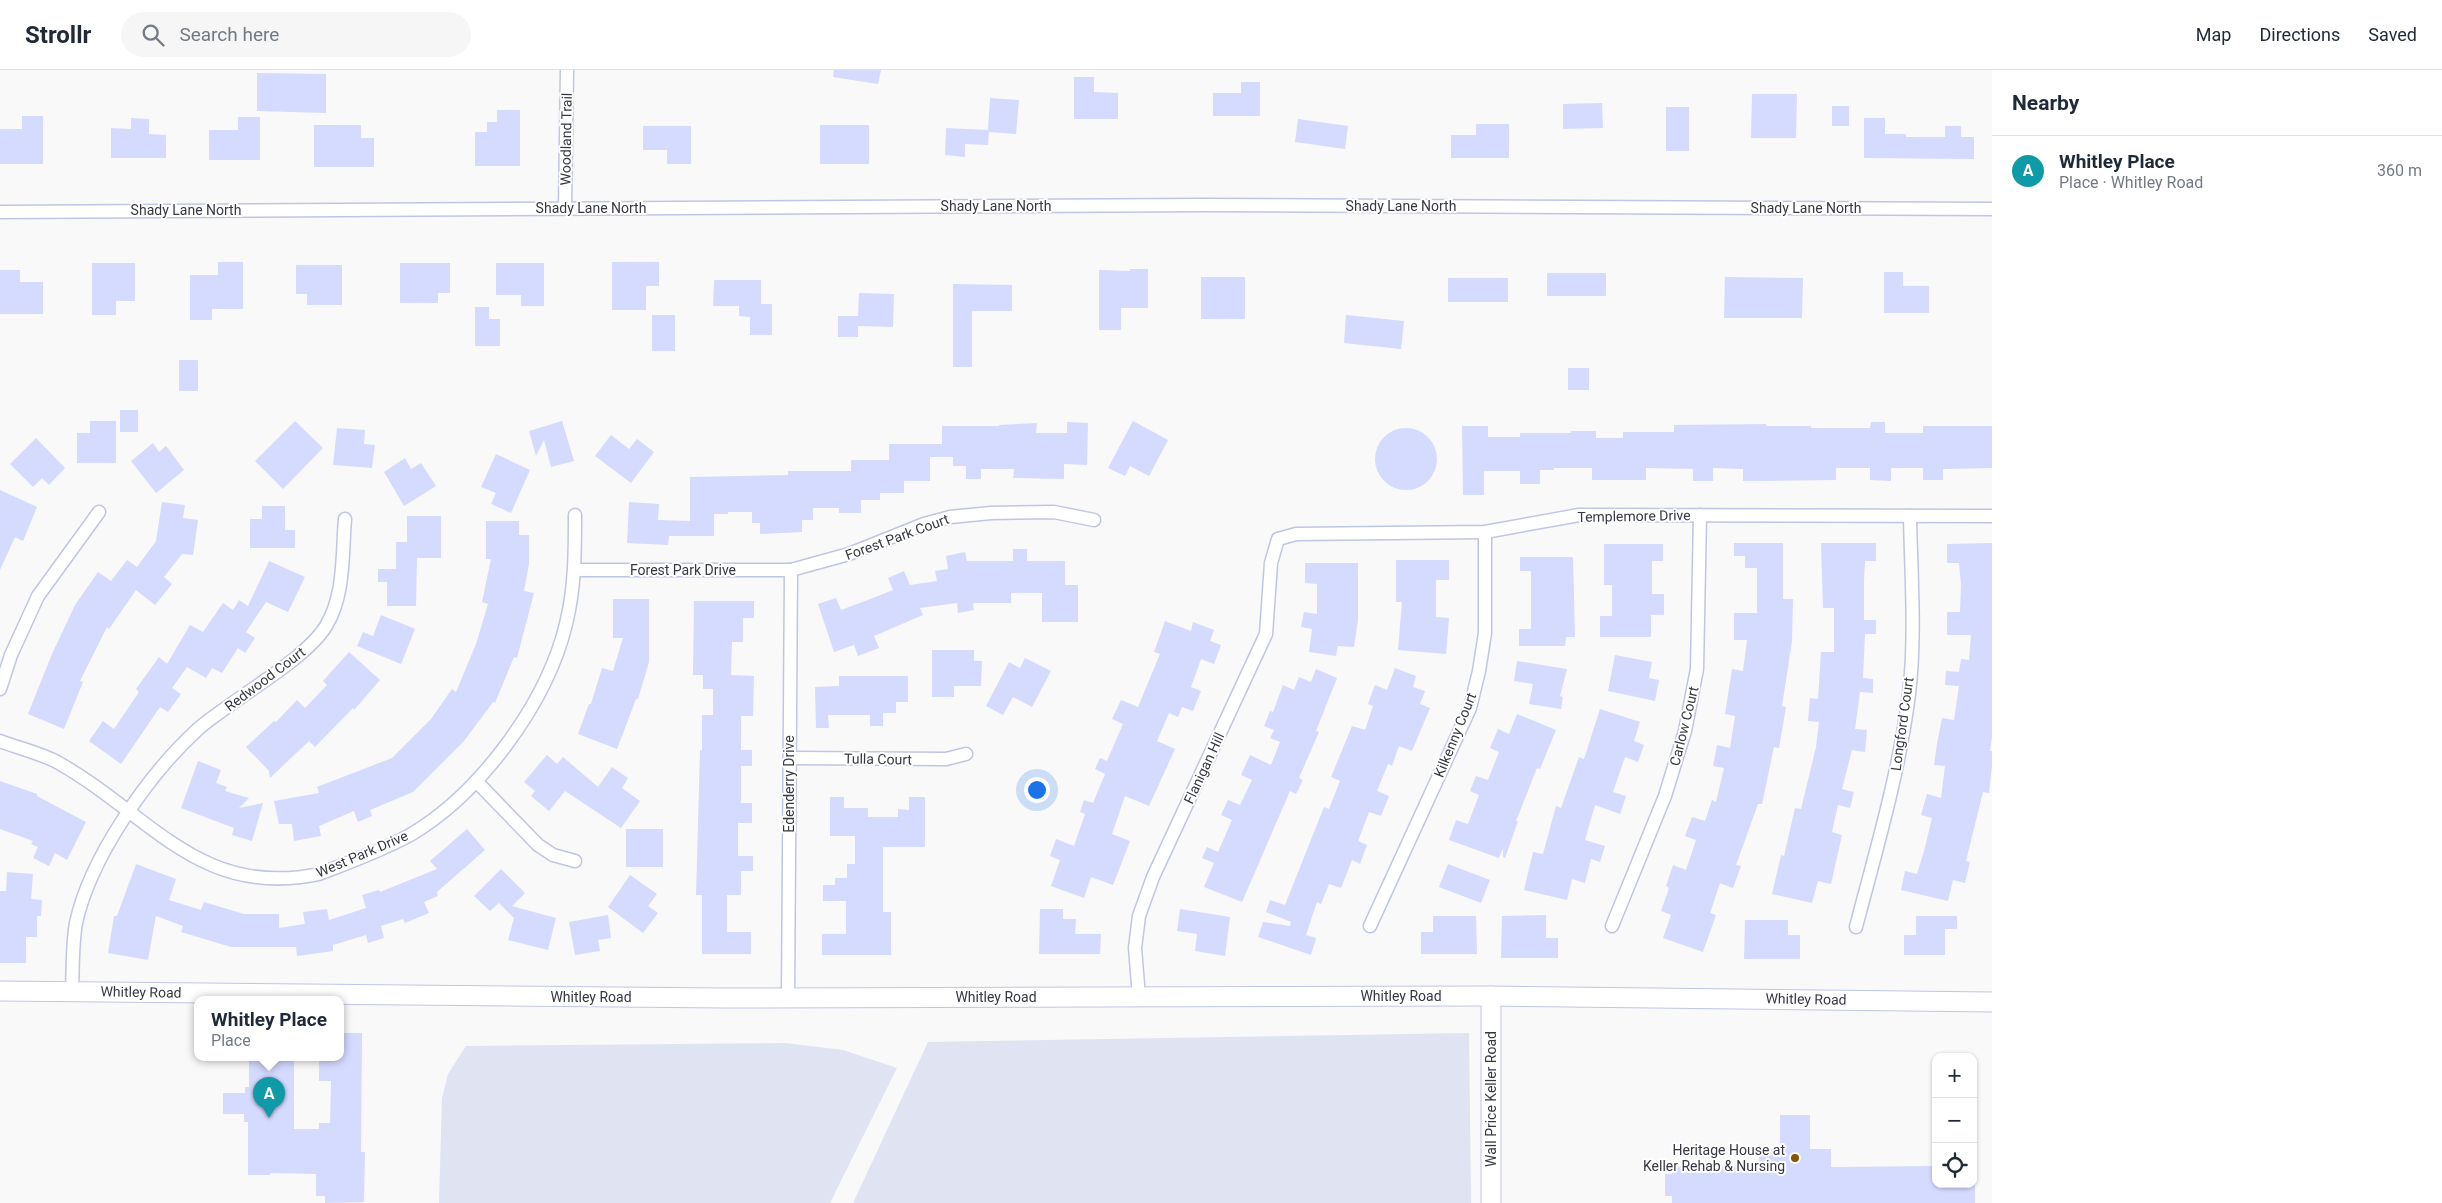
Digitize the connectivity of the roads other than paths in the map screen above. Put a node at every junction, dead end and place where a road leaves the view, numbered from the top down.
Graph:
1 (566, 70) edge
2 (565, 208) junction
3 (1992, 209) edge
4 (0, 212) edge
5 (99, 512) dead end
6 (575, 515) dead end
7 (1700, 515) junction
8 (1910, 516) junction
9 (1992, 516) edge
10 (345, 519) dead end
11 (1094, 520) dead end
12 (1485, 532) junction
13 (1278, 539) joint
14 (575, 570) junction
15 (791, 570) junction
16 (0, 689) edge
17 (0, 741) edge
18 (966, 754) dead end
19 (790, 758) junction
20 (476, 782) junction
21 (130, 812) junction
22 (575, 861) dead end
23 (1370, 926) dead end
24 (1612, 926) dead end
25 (1856, 927) dead end
26 (0, 991) edge
27 (72, 991) junction
28 (1491, 996) junction
29 (1139, 997) junction
30 (788, 998) junction
31 (1992, 1002) edge
32 (1491, 1203) edge

1 - 2 street, Woodland Trail
2 - 3 street, Shady Lane North
2 - 4 street, Shady Lane North
5 - 16 street
6 - 14 street, West Park Drive
7 - 8 street, Templemore Drive
7 - 12 street, Templemore Drive
7 - 24 street, Carlow Court
8 - 9 street, Templemore Drive
8 - 25 street, Longford Court
10 - 21 street, Redwood Court
11 - 15 street, Forest Park Court
12 - 13 street, Templemore Drive
12 - 23 street, Kilkenny Court
13 - 29 street, Flanigan Hill
14 - 15 street, Forest Park Drive
14 - 20 street, West Park Drive
15 - 19 street, Edenderry Drive
17 - 21 street, West Park Drive
18 - 19 street, Tulla Court
19 - 30 street, Edenderry Drive
20 - 21 street, West Park Drive
20 - 22 street
21 - 27 street, Redwood Court
26 - 27 street, Whitley Road
27 - 30 street, Whitley Road
28 - 29 street, Whitley Road
28 - 31 street, Whitley Road
28 - 32 street, Wall Price Keller Road
29 - 30 street, Whitley Road

